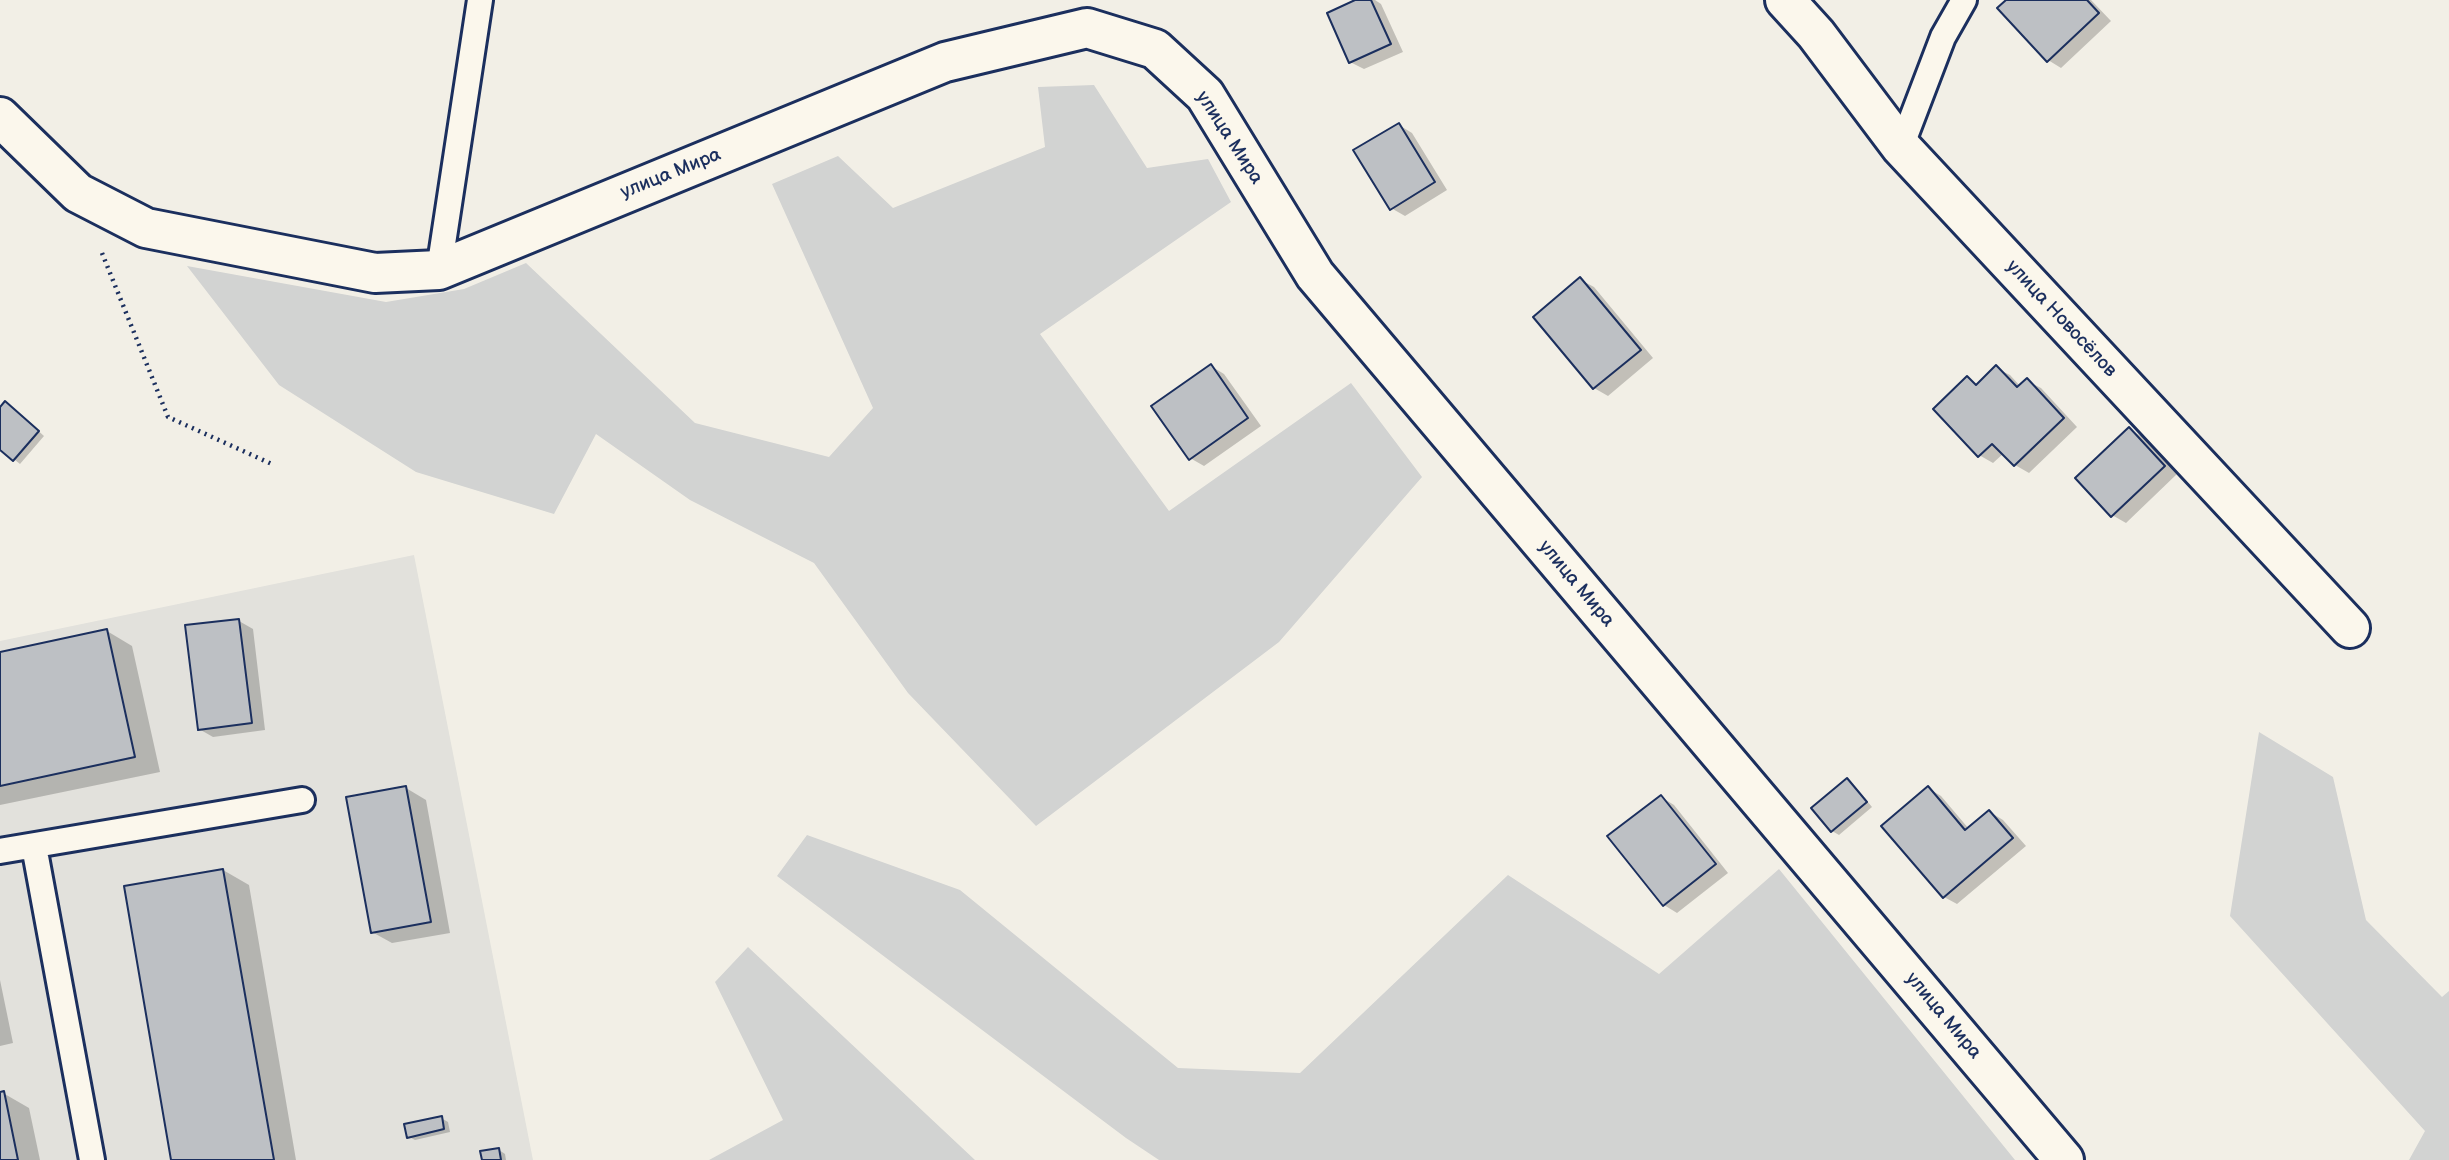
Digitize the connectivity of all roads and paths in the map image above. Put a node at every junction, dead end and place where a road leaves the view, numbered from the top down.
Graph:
1 (480, 0) edge
2 (1785, 0) edge
3 (1964, 0) edge
4 (0, 117) edge
5 (1900, 147) junction
6 (78, 193) junction
7 (439, 270) junction
8 (274, 465) dead end
9 (2350, 628) dead end
10 (302, 800) dead end
11 (34, 846) junction
12 (0, 851) edge
13 (92, 1160) edge
14 (2064, 1160) edge

1 - 7 lane
2 - 5 street, улица Новосёлов
3 - 5 lane
4 - 6 street, улица Мира
5 - 9 street, улица Новосёлов
6 - 7 street, улица Мира
6 - 8 path
7 - 14 street, улица Мира
10 - 11 lane
11 - 12 lane
11 - 13 lane

